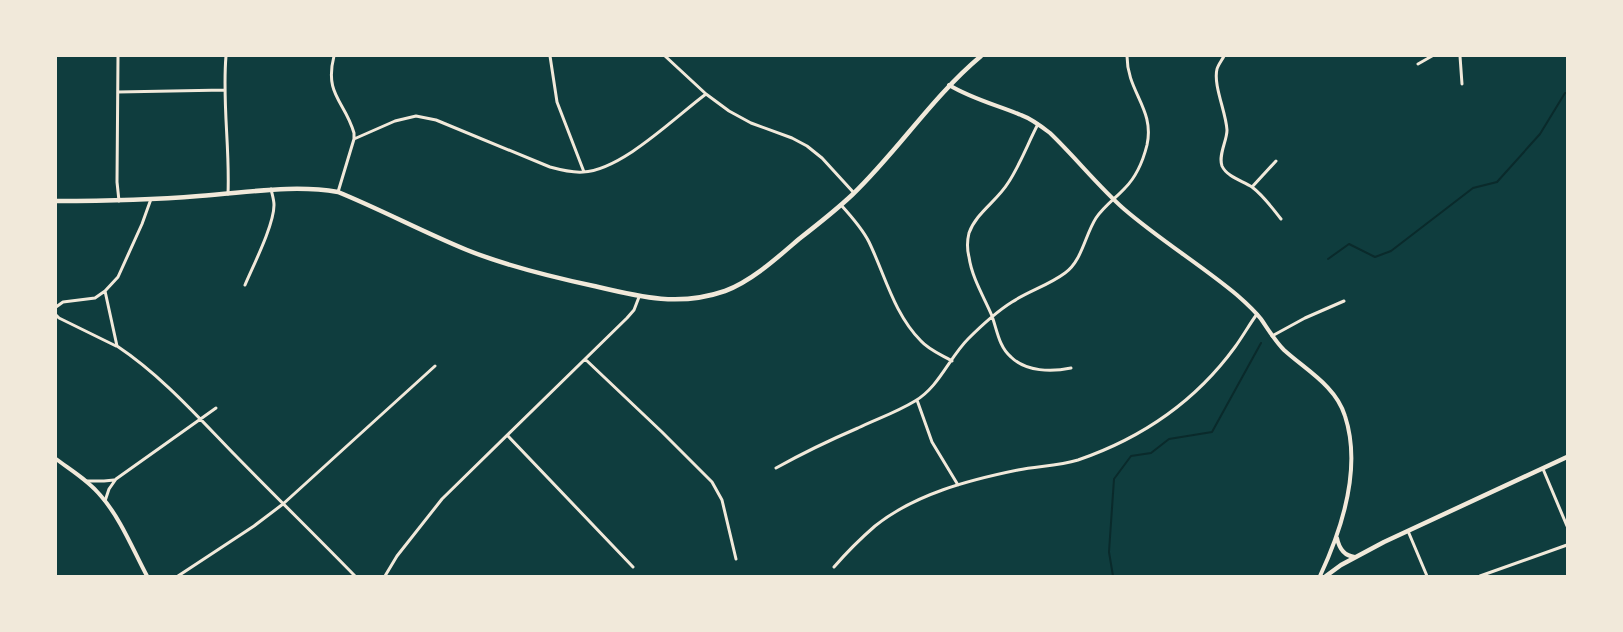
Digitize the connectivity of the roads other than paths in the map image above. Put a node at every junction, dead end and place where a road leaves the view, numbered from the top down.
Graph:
1 (118, 56) edge
2 (226, 56) edge
3 (334, 56) edge
4 (550, 56) edge
5 (665, 56) edge
6 (981, 56) edge
7 (1127, 56) edge
8 (1224, 56) edge
9 (1432, 56) edge
10 (1460, 56) edge
11 (1418, 64) dead end
12 (1462, 84) dead end
13 (949, 85) junction
14 (225, 90) junction
15 (118, 92) junction
16 (706, 94) junction
17 (1038, 124) junction
18 (354, 140) junction
19 (1276, 161) dead end
20 (584, 172) junction
21 (1252, 187) junction
22 (271, 189) junction
23 (338, 192) junction
24 (854, 193) junction
25 (228, 194) junction
26 (1113, 198) junction
27 (151, 199) junction
28 (56, 201) edge
29 (119, 201) junction
30 (841, 205) junction
31 (1281, 219) dead end
32 (245, 285) dead end
33 (105, 292) junction
34 (639, 297) junction
35 (1344, 301) dead end
36 (56, 307) edge
37 (1257, 314) junction
38 (56, 315) edge
39 (992, 318) junction
40 (1272, 336) junction
41 (117, 346) junction
42 (585, 358) junction
43 (952, 361) junction
44 (435, 366) dead end
45 (1071, 368) dead end
46 (917, 400) junction
47 (216, 408) dead end
48 (200, 419) junction
49 (508, 436) junction
50 (1567, 457) edge
51 (56, 459) edge
52 (776, 468) dead end
53 (1542, 469) junction
54 (116, 479) junction
55 (84, 481) junction
56 (958, 485) junction
57 (105, 501) junction
58 (283, 504) junction
59 (1567, 526) edge
60 (1408, 531) junction
61 (1337, 537) junction
62 (1567, 545) edge
63 (1356, 557) junction
64 (736, 559) dead end
65 (633, 567) dead end
66 (834, 567) dead end
67 (147, 576) edge
68 (178, 576) edge
69 (355, 576) edge
70 (384, 576) edge
71 (1320, 576) edge
72 (1326, 576) edge
73 (1427, 576) edge
74 (1480, 576) edge

1 - 15 street
2 - 14 street
3 - 18 street
4 - 20 street
5 - 16 street
6 - 13 main road
7 - 26 street
8 - 21 street
9 - 11 street
10 - 12 street
13 - 17 street
13 - 24 main road
14 - 15 street
14 - 25 street
15 - 29 street
16 - 20 street
16 - 24 street
17 - 26 street
17 - 39 street
18 - 20 street
18 - 23 street
19 - 21 street
21 - 31 street
22 - 23 main road
22 - 25 main road
22 - 32 street
23 - 34 main road
24 - 30 main road
25 - 27 main road
26 - 37 street
26 - 39 street
27 - 29 main road
27 - 33 street
28 - 29 main road
30 - 34 main road
30 - 43 street
33 - 36 street
33 - 41 street
34 - 42 street
35 - 40 street
37 - 40 street
37 - 56 street
38 - 41 street
39 - 43 street
39 - 45 street
40 - 61 street
41 - 48 street
42 - 49 street
42 - 64 street
43 - 46 street
44 - 58 street
46 - 52 street
46 - 56 street
47 - 48 street
48 - 54 street
48 - 58 street
49 - 65 street
49 - 70 street
50 - 53 main road
51 - 55 street
53 - 59 street
53 - 60 main road
54 - 55 street
54 - 57 street
55 - 57 street
56 - 66 street
57 - 67 street
58 - 68 street
58 - 69 street
60 - 63 main road
60 - 73 street
61 - 63 street
61 - 71 street
62 - 74 street
63 - 72 main road

